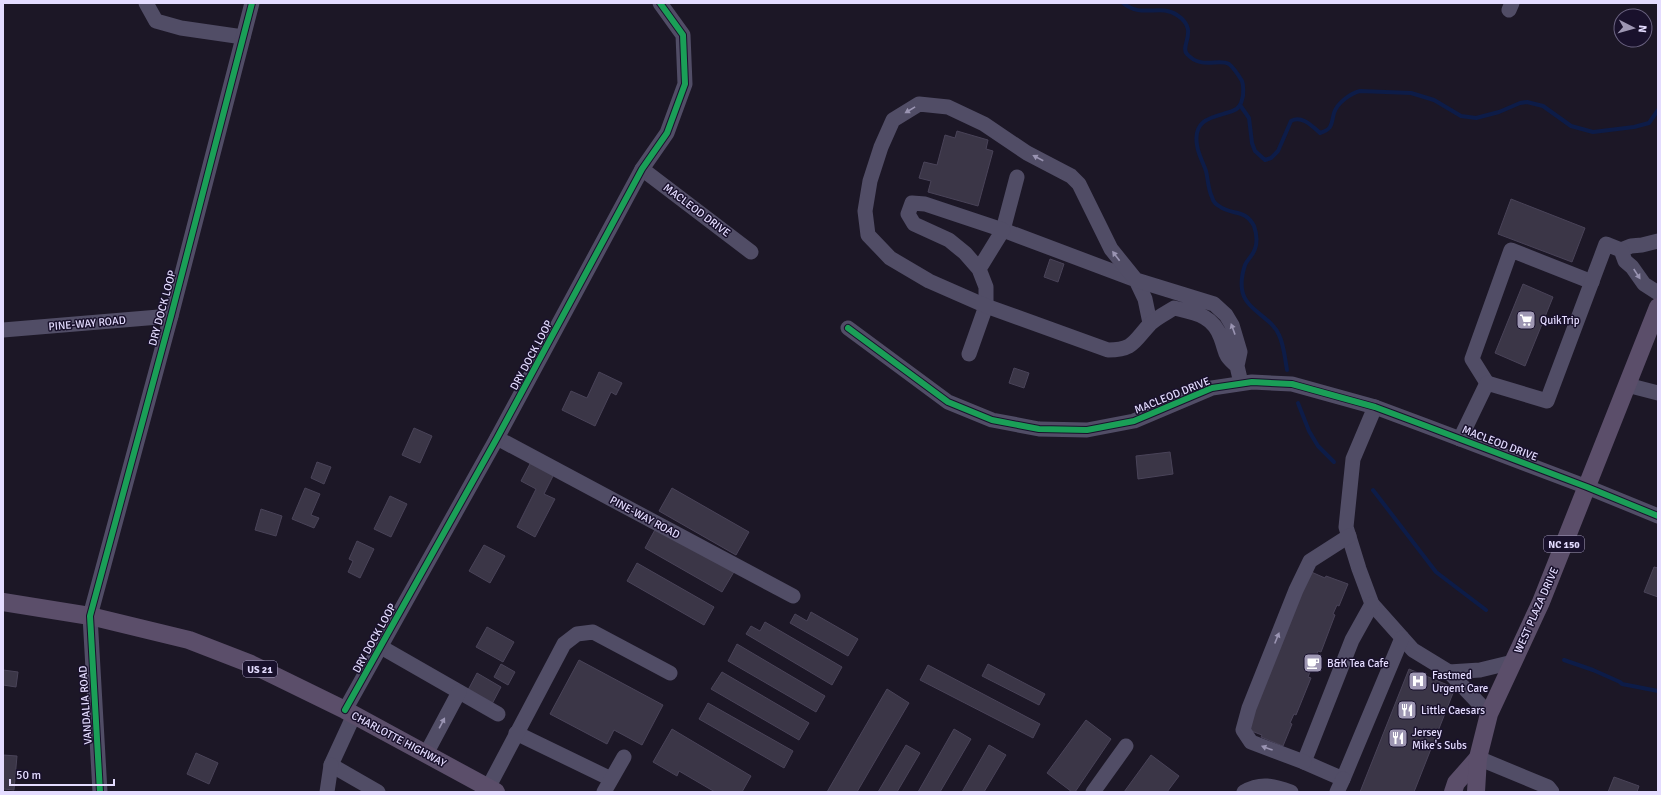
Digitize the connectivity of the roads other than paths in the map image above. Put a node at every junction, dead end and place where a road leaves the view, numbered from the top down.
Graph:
1 (146, 3) edge
2 (252, 3) edge
3 (660, 3) edge
4 (243, 36) junction
5 (642, 169) junction
6 (1017, 177) dead end
7 (1003, 230) junction
8 (1658, 241) edge
9 (1621, 250) junction
10 (751, 252) dead end
11 (979, 268) junction
12 (1136, 280) junction
13 (1592, 282) junction
14 (1658, 294) edge
15 (986, 306) junction
16 (1658, 307) edge
17 (171, 316) junction
18 (1150, 323) junction
19 (848, 328) dead end
20 (3, 330) edge
21 (969, 354) dead end
22 (1237, 366) junction
23 (1241, 383) junction
24 (1487, 383) junction
25 (1627, 385) junction
26 (1658, 393) edge
27 (1375, 407) junction
28 (498, 438) junction
29 (1460, 439) junction
30 (1586, 487) junction
31 (1658, 516) edge
32 (1349, 536) junction
33 (793, 596) dead end
34 (3, 602) edge
35 (1372, 604) junction
36 (90, 616) junction
37 (1402, 638) junction
38 (381, 648) junction
39 (1513, 662) junction
40 (1449, 672) junction
41 (670, 673) dead end
42 (459, 692) junction
43 (350, 713) junction
44 (498, 714) dead end
45 (1489, 714) junction
46 (516, 733) junction
47 (1126, 746) dead end
48 (426, 754) junction
49 (624, 757) dead end
50 (1478, 758) junction
51 (1304, 762) junction
52 (331, 765) junction
53 (1340, 785) edge
54 (607, 786) edge
55 (492, 790) edge
56 (100, 792) edge
57 (327, 792) edge
58 (378, 792) edge
59 (1093, 792) edge
60 (1244, 792) edge
61 (1291, 792) edge
62 (1453, 792) edge
63 (1476, 792) edge
64 (1552, 792) edge

1 - 4 street
2 - 4 street, DRY DOCK LOOP
3 - 5 street, DRY DOCK LOOP
4 - 17 street, DRY DOCK LOOP
5 - 10 street, MACLEOD DRIVE
5 - 28 street, DRY DOCK LOOP
6 - 7 street
7 - 11 street
7 - 11 street
7 - 12 street
8 - 9 street
9 - 13 street
9 -> 14 street
11 - 15 street
12 -> 15 street
12 - 18 street
22 -> 12 street
13 - 24 street
13 - 24 street
15 - 18 street
15 - 21 street
16 - 25 main road, WEST PLAZA DRIVE / NC 150
17 - 20 street, PINE-WAY ROAD
17 - 36 street, DRY DOCK LOOP
18 - 22 street
19 - 23 street, MACLEOD DRIVE
22 - 23 street
23 - 27 street, MACLEOD DRIVE
24 - 29 street
25 - 26 street
25 - 30 main road, WEST PLAZA DRIVE / NC 150
27 - 29 street, MACLEOD DRIVE
27 - 32 street
28 - 33 street, PINE-WAY ROAD
28 - 38 street, DRY DOCK LOOP
29 - 30 street, MACLEOD DRIVE
30 - 31 street, MACLEOD DRIVE
30 - 39 main road, WEST PLAZA DRIVE / NC 150
32 - 35 street
51 -> 32 street
34 - 36 main road, CHARLOTTE HIGHWAY / US 21
35 - 37 street
35 - 51 street
36 - 43 main road, CHARLOTTE HIGHWAY / US 21
36 - 56 street, VANDALIA ROAD
37 - 40 street
37 - 53 street
38 - 42 street
38 - 43 street, DRY DOCK LOOP
39 - 40 street
39 - 45 main road, WEST PLAZA DRIVE / NC 150
40 - 45 street
41 - 46 street
42 - 44 street
48 -> 42 street
43 - 48 main road, CHARLOTTE HIGHWAY / US 21
43 - 52 street, DRY DOCK LOOP
45 - 50 main road, WEST PLAZA DRIVE / NC 150
46 - 54 street
46 - 55 street
47 - 59 street
48 - 55 main road, CHARLOTTE HIGHWAY / US 21
49 - 54 street
50 - 62 main road, WEST PLAZA DRIVE / NC 150
50 - 63 main road, WEST PLAZA DRIVE / NC 150
50 - 64 street
51 - 53 street
52 - 57 street, DRY DOCK LOOP
52 - 58 street
60 - 61 street

